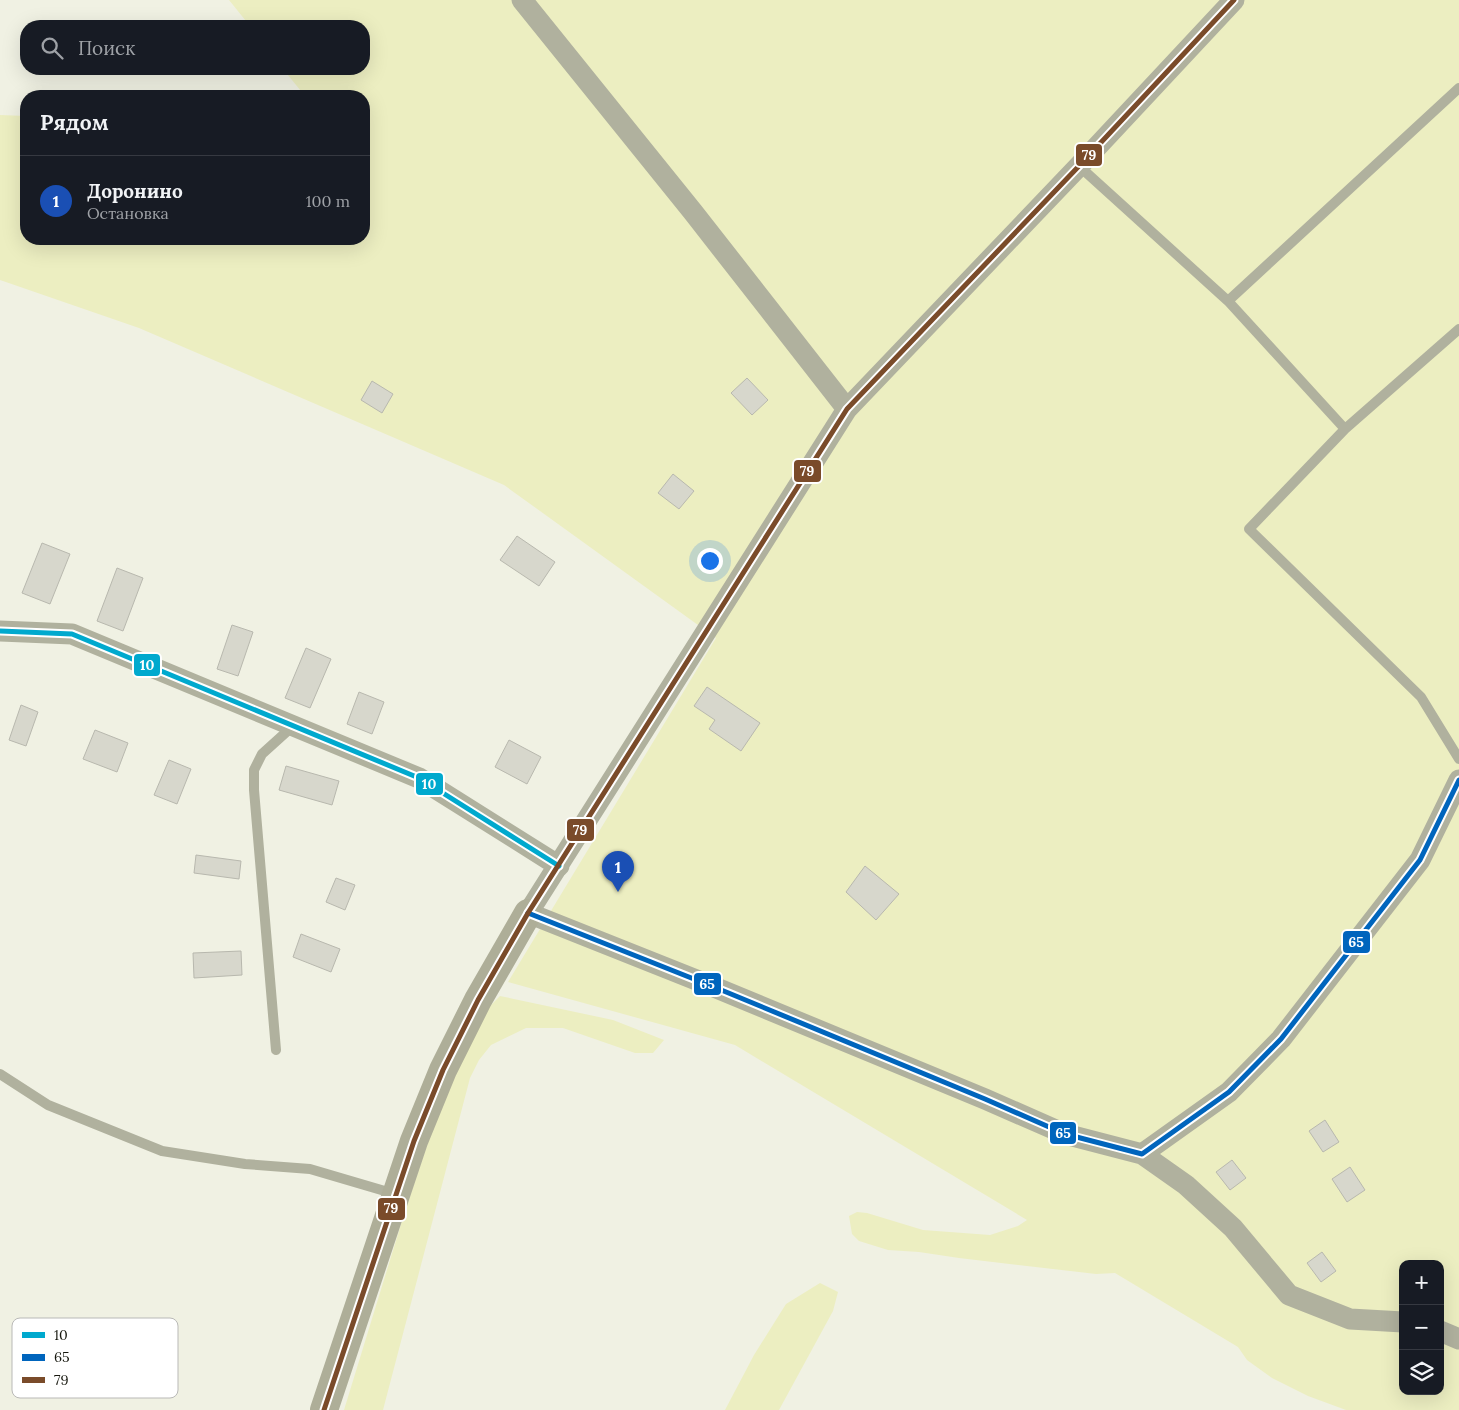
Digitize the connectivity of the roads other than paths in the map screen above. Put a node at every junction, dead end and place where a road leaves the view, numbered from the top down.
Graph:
1 (522, 0) edge
2 (1234, 0) edge
3 (1459, 88) edge
4 (1078, 166) junction
5 (1228, 301) junction
6 (1459, 329) edge
7 (847, 409) junction
8 (1345, 429) junction
9 (0, 630) edge
10 (293, 726) junction
11 (1459, 759) edge
12 (1459, 780) edge
13 (558, 866) junction
14 (528, 913) junction
15 (276, 1050) dead end
16 (0, 1074) edge
17 (1142, 1154) junction
18 (396, 1194) junction
19 (1399, 1322) edge
20 (1444, 1333) edge
21 (1459, 1339) edge
22 (324, 1410) edge

1 - 7 street
2 - 4 street
3 - 5 lane
4 - 5 lane
4 - 7 street
5 - 8 lane
6 - 8 lane
7 - 13 street
8 - 11 lane
9 - 10 street
10 - 13 street
10 - 15 lane
12 - 17 street
13 - 14 street
14 - 17 street
14 - 18 street
16 - 18 lane
17 - 19 street
18 - 22 street
20 - 21 street

